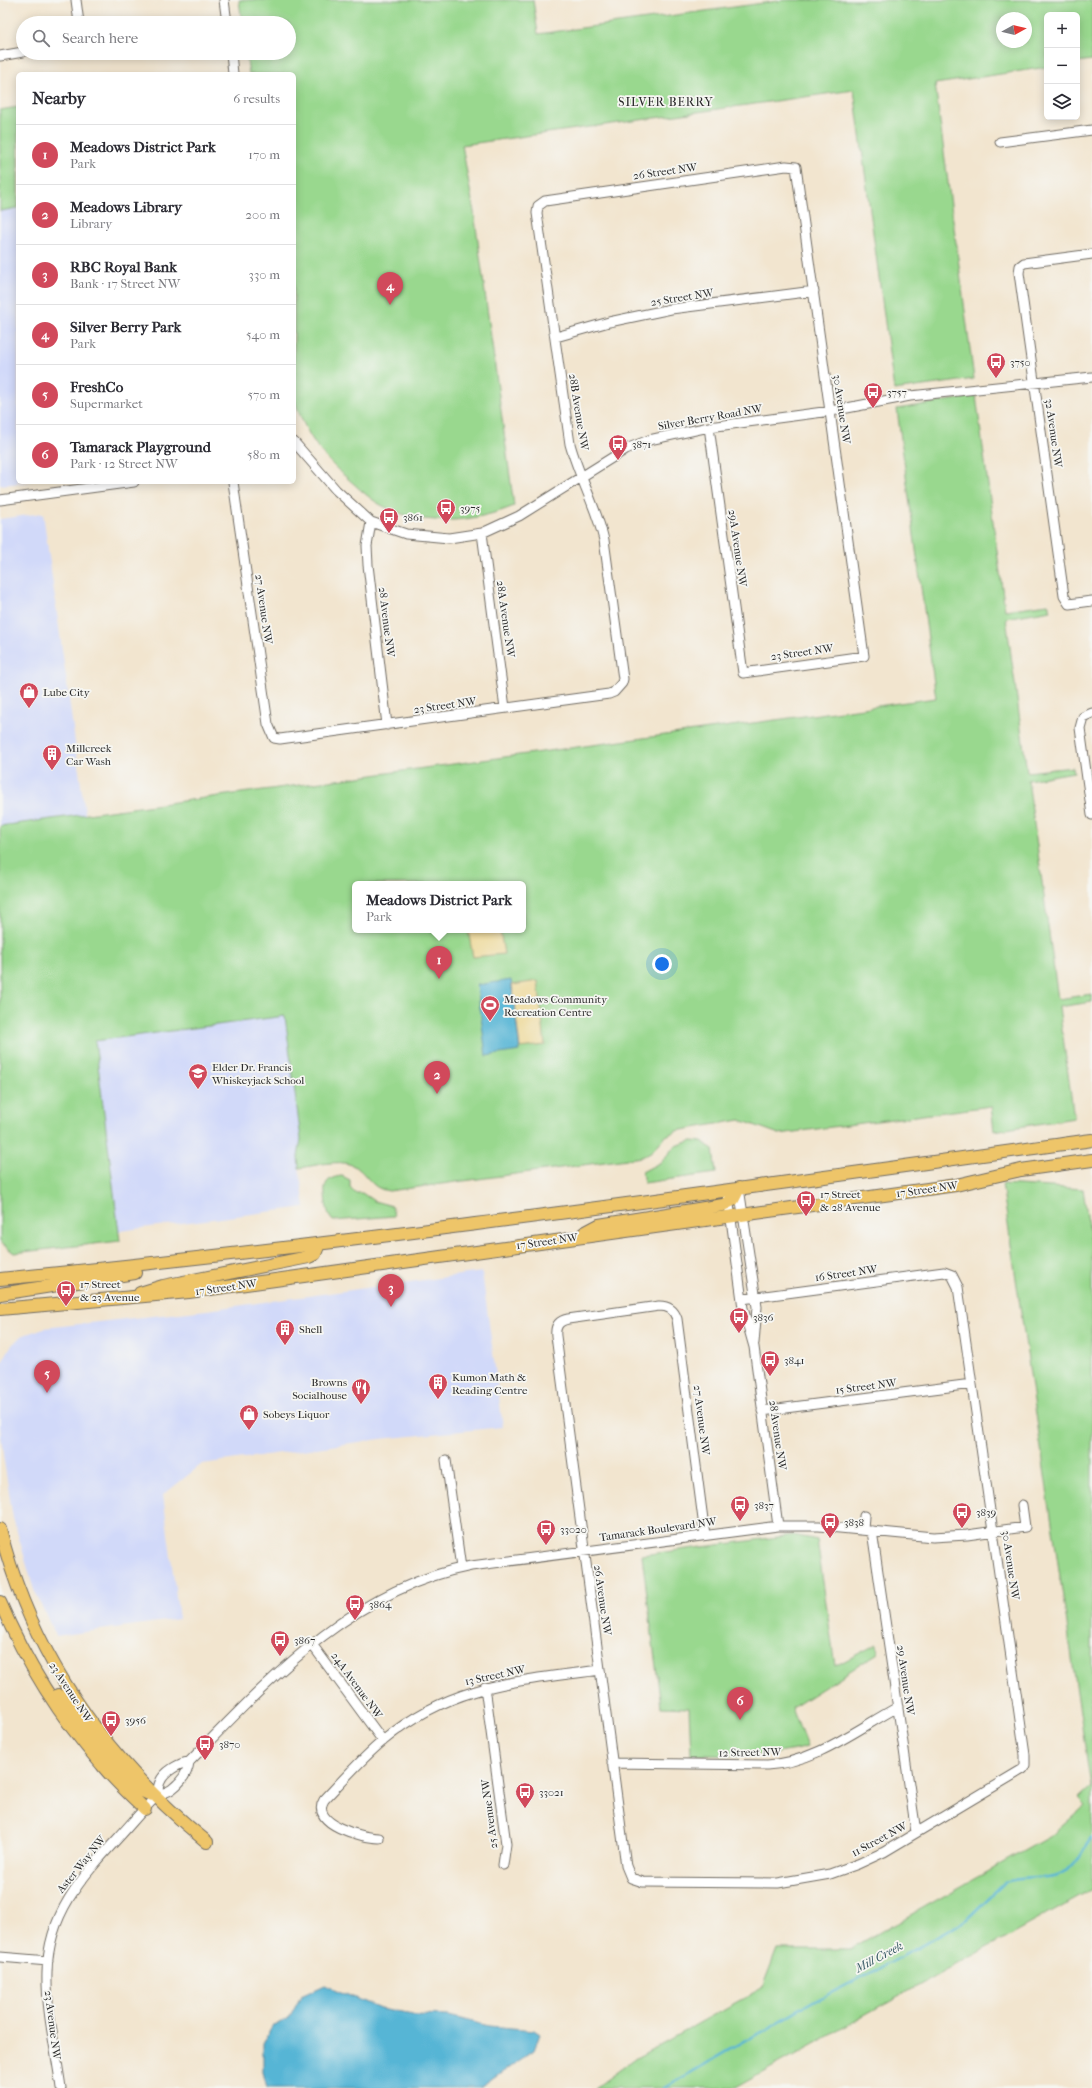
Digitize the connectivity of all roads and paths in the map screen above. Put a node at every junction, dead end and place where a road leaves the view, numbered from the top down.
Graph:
1 (76, 0) edge
2 (224, 0) edge
3 (78, 16) edge
4 (226, 16) edge
5 (16, 53) edge
6 (0, 56) edge
7 (232, 60) edge
8 (233, 72) edge
9 (1092, 130) edge
10 (1000, 142) dead end
11 (796, 166) joint
12 (538, 206) joint
13 (1092, 254) edge
14 (814, 291) junction
15 (556, 337) junction
16 (1092, 377) edge
17 (1035, 384) junction
18 (831, 411) junction
19 (709, 427) junction
20 (296, 444) edge
21 (581, 476) junction
22 (119, 484) edge
23 (233, 484) edge
24 (0, 500) edge
25 (371, 522) junction
26 (482, 533) junction
27 (1092, 601) edge
28 (864, 656) joint
29 (743, 673) joint
30 (618, 688) joint
31 (505, 708) junction
32 (1092, 713) edge
33 (388, 725) junction
34 (274, 738) joint
35 (1092, 815) edge
36 (1092, 1140) edge
37 (1092, 1160) edge
38 (733, 1189) junction
39 (728, 1203) junction
40 (743, 1214) junction
41 (730, 1216) junction
42 (574, 1237) junction
43 (319, 1244) junction
44 (176, 1261) junction
45 (0, 1270) edge
46 (952, 1275) joint
47 (30, 1276) junction
48 (0, 1279) edge
49 (0, 1294) edge
50 (756, 1298) junction
51 (122, 1299) junction
52 (742, 1299) junction
53 (21, 1308) junction
54 (0, 1309) edge
55 (0, 1316) edge
56 (558, 1324) joint
57 (754, 1347) junction
58 (972, 1384) junction
59 (762, 1411) junction
60 (446, 1460) dead end
61 (1022, 1505) dead end
62 (864, 1516) dead end
63 (778, 1526) junction
64 (0, 1529) edge
65 (863, 1530) junction
66 (872, 1532) junction
67 (994, 1532) junction
68 (705, 1535) junction
69 (584, 1551) junction
70 (0, 1565) edge
71 (461, 1568) junction
72 (11, 1572) junction
73 (0, 1602) edge
74 (312, 1643) junction
75 (23, 1649) junction
76 (600, 1670) junction
77 (485, 1687) junction
78 (898, 1707) junction
79 (383, 1741) junction
80 (189, 1762) junction
81 (612, 1763) junction
82 (1025, 1765) joint
83 (157, 1795) junction
84 (145, 1809) junction
85 (916, 1832) junction
86 (379, 1838) dead end
87 (208, 1842) dead end
88 (503, 1866) dead end
89 (631, 1878) joint
90 (0, 1957) edge
91 (48, 1961) junction
92 (61, 2088) edge

1 - 3 street
2 - 4 street
5 - 6 street
7 - 8 street
9 - 10 street
11 - 12 street, 26 Street NW
11 - 14 street, 30 Avenue NW
12 - 15 street, 28B Avenue NW
13 - 17 street, 32 Avenue NW
14 - 15 street, 25 Street NW
14 - 18 street, 30 Avenue NW
15 - 21 street, 28B Avenue NW
16 - 17 street, Silver Berry Road NW
17 - 18 street, Silver Berry Road NW
17 - 27 street, 32 Avenue NW
18 - 19 street, Silver Berry Road NW
18 - 28 street, 30 Avenue NW
19 - 21 street, Silver Berry Road NW
19 - 29 street, 29A Avenue NW
20 - 25 street, Silver Berry Road NW
21 - 26 street, Silver Berry Road NW
21 - 30 street, 28B Avenue NW
22 - 24 street
23 - 34 street, 27 Avenue NW
25 - 26 street, Silver Berry Road NW
25 - 33 street, 28 Avenue NW
26 - 31 street, 28A Avenue NW
28 - 29 street, 23 Street NW
30 - 31 street, 23 Street NW
31 - 33 street, 23 Street NW
32 - 35 street
33 - 34 street, 23 Street NW
36 - 38 main road
37 - 40 main road, 17 Street NW
38 - 39 main road
38 - 40 street, 28 Avenue NW
38 - 43 main road
39 - 41 street, 28 Avenue NW
39 - 42 main road
40 - 41 main road, 17 Street NW
40 - 50 street, 28 Avenue NW
41 - 42 main road, 17 Street NW
41 - 52 street, 28 Avenue NW
42 - 51 main road, 17 Street NW
43 - 44 main road
43 - 51 main road
44 - 47 main road
44 - 49 main road
45 - 47 main road
46 - 50 street, 16 Street NW
46 - 58 street, 30 Avenue NW
47 - 48 main road
50 - 52 street, 16 Street NW
50 - 57 street, 28 Avenue NW
51 - 53 main road, 17 Street NW
52 - 57 street, 28 Avenue NW
53 - 54 main road, 17 Street NW
53 - 55 main road
56 - 68 street, 27 Avenue NW
56 - 69 street, 26 Avenue NW
57 - 59 street, 28 Avenue NW
58 - 59 street, 15 Street NW
58 - 67 street, 30 Avenue NW
59 - 63 street, 28 Avenue NW
60 - 71 street
61 - 67 street, Tamarack Boulevard NW
62 - 65 street
63 - 65 street, Tamarack Boulevard NW
63 - 68 street, Tamarack Boulevard NW
64 - 72 main road, 23 Avenue NW
65 - 66 street, Tamarack Boulevard NW
66 - 67 street, Tamarack Boulevard NW
66 - 78 street, 29 Avenue NW
67 - 82 street, 30 Avenue NW
68 - 69 street, Tamarack Boulevard NW
69 - 71 street, Tamarack Boulevard NW
69 - 76 street, 26 Avenue NW
70 - 72 main road
71 - 74 street, Tamarack Boulevard NW
72 - 83 main road, 23 Avenue NW
73 - 75 main road, 23 Avenue NW
74 - 79 street, 24A Avenue NW
74 - 80 street, Tamarack Boulevard NW
75 - 83 main road
75 - 84 main road, 23 Avenue NW
76 - 77 street, 13 Street NW
76 - 81 street, 26 Avenue NW
77 - 79 street, 13 Street NW
77 - 88 street, 25 Avenue NW
78 - 81 street, 12 Street NW
78 - 85 street, 29 Avenue NW
79 - 86 street, 13 Street NW
80 - 83 street, Tamarack Boulevard NW
80 - 83 street, Tamarack Boulevard NW
81 - 89 street, 26 Avenue NW
82 - 85 street, 11 Street NW
83 - 84 street, Aster Way NW
83 - 87 main road, 23 Avenue NW
84 - 91 street, Aster Way NW
85 - 89 street, 11 Street NW
90 - 91 street
91 - 92 street, 23 Avenue NW

